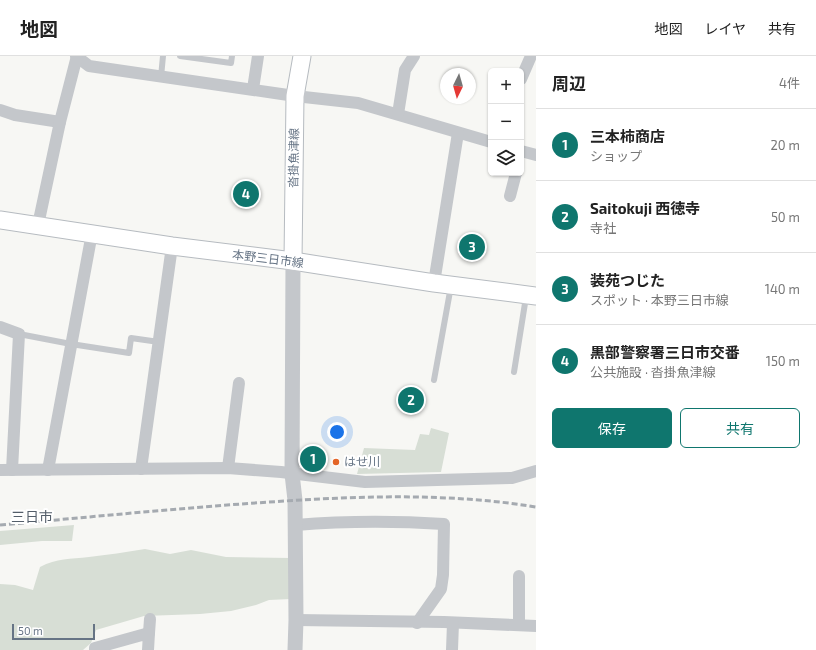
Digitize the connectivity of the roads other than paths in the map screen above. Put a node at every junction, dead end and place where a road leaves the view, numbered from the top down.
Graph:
1 (76, 56) edge
2 (163, 56) edge
3 (180, 56) edge
4 (232, 56) edge
5 (258, 56) edge
6 (302, 56) edge
7 (414, 56) edge
8 (531, 56) edge
9 (524, 72) edge
10 (161, 77) junction
11 (253, 89) junction
12 (295, 96) junction
13 (0, 110) edge
14 (398, 114) junction
15 (60, 122) junction
16 (458, 133) junction
17 (488, 141) edge
18 (524, 153) edge
19 (535, 154) edge
20 (515, 176) edge
21 (510, 196) dead end
22 (0, 220) edge
23 (38, 225) junction
24 (92, 234) junction
25 (172, 246) junction
26 (292, 261) junction
27 (434, 283) junction
28 (451, 285) junction
29 (531, 296) edge
30 (0, 327) edge
31 (19, 334) junction
32 (159, 342) junction
33 (71, 344) junction
34 (514, 372) dead end
35 (434, 380) dead end
36 (239, 383) dead end
37 (228, 468) junction
38 (141, 469) junction
39 (6, 470) edge
40 (48, 470) junction
41 (536, 472) edge
42 (292, 474) junction
43 (296, 525) junction
44 (519, 576) dead end
45 (150, 619) dead end
46 (296, 620) junction
47 (417, 623) junction
48 (453, 623) junction
49 (519, 625) junction
50 (536, 626) edge
51 (149, 633) junction
52 (95, 650) edge
53 (148, 650) edge
54 (295, 650) edge
55 (452, 650) edge

1 - 10 street
1 - 15 street
2 - 10 lane
3 - 4 lane
5 - 11 street
6 - 12 main road, 沓掛魚津線
7 - 14 street
8 - 9 street
10 - 11 street
11 - 12 street
12 - 14 street
12 - 26 main road, 沓掛魚津線
13 - 15 street
14 - 16 street
15 - 23 street
16 - 17 street
16 - 27 street
18 - 19 street
20 - 21 street
22 - 23 main road, 本野三日市線
23 - 24 main road, 本野三日市線
24 - 25 main road, 本野三日市線
24 - 33 street
25 - 26 main road, 本野三日市線
25 - 32 street
26 - 27 main road, 本野三日市線
26 - 42 street
27 - 28 main road, 本野三日市線
28 - 29 main road, 本野三日市線
28 - 35 lane
29 - 34 lane
30 - 31 street
31 - 33 lane
31 - 39 street
32 - 33 lane
32 - 38 street
33 - 40 street
36 - 37 street
37 - 38 street
37 - 42 street
38 - 40 street
39 - 40 street
41 - 42 street
42 - 43 street
43 - 46 street
43 - 47 street
44 - 49 street
45 - 51 street
46 - 47 street
46 - 54 street
47 - 48 street
48 - 49 street
48 - 55 street
49 - 50 street
51 - 52 street
51 - 53 street

